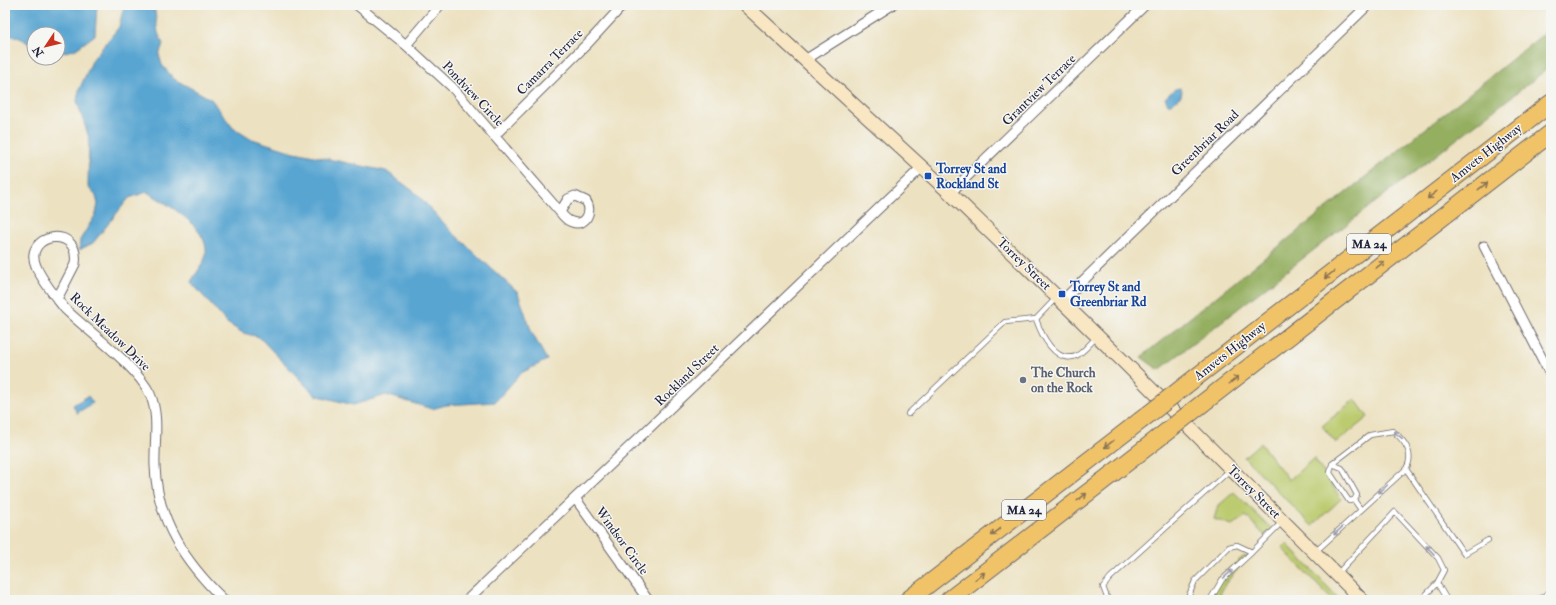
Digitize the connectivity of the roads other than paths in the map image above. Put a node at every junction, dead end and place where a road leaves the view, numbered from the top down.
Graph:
1 (357, 5) edge
2 (440, 5) edge
3 (623, 5) edge
4 (745, 5) edge
5 (892, 5) edge
6 (1145, 5) edge
7 (1368, 5) edge
8 (406, 44) junction
9 (805, 60) junction
10 (1551, 102) edge
11 (1551, 133) edge
12 (494, 136) junction
13 (922, 167) junction
14 (950, 193) junction
15 (560, 212) dead end
16 (1484, 246) dead end
17 (57, 299) junction
18 (1059, 299) junction
19 (1036, 319) junction
20 (1098, 336) junction
21 (1551, 376) edge
22 (908, 414) dead end
23 (1332, 464) junction
24 (1231, 469) junction
25 (1406, 469) junction
26 (575, 498) junction
27 (1354, 500) junction
28 (1361, 510) junction
29 (1284, 521) junction
30 (1488, 540) dead end
31 (1252, 552) junction
32 (1315, 552) junction
33 (1337, 574) junction
34 (1437, 583) junction
35 (1551, 595) edge
36 (224, 600) edge
37 (467, 600) edge
38 (648, 600) edge
39 (908, 600) edge
40 (949, 600) edge
41 (1108, 600) edge
42 (1187, 600) edge
43 (1210, 600) edge
44 (1362, 600) edge
45 (1421, 600) edge
46 (1447, 600) edge
47 (1544, 600) edge

1 - 8 street, Pondview Circle
2 - 8 street
3 - 12 street, Camarra Terrace
4 - 9 main road, Torrey Street
5 - 9 street
6 - 14 street, Grantview Terrace
7 - 18 street, Greenbriar Road
8 - 12 street, Pondview Circle
9 - 13 main road, Torrey Street
10 -> 39 highway, Amvets Highway / MA 24, bridge
40 -> 11 highway, Amvets Highway / MA 24, bridge
12 - 15 street, Pondview Circle
13 - 14 main road, Torrey Street
13 - 26 street, Rockland Street
14 - 18 main road, Torrey Street
16 - 21 street
17 - 17 street, Rock Meadow Drive
17 - 36 street, Rock Meadow Drive
18 - 19 lane
18 - 20 main road, Torrey Street
19 - 20 lane
19 - 22 lane
20 - 24 main road, Torrey Street
25 -> 23 lane
23 - 27 lane
23 - 27 lane
24 - 29 main road, Torrey Street
24 - 41 lane
25 -> 28 lane
25 - 30 lane
26 - 37 street, Rockland Street
26 - 38 street, Windsor Circle
27 - 28 lane
28 -> 32 lane
29 - 31 lane
29 - 32 main road, Torrey Street
31 - 42 lane
43 -> 31 lane
32 - 33 main road, Torrey Street
34 -> 33 lane
33 - 44 main road, Torrey Street
34 - 45 lane
34 - 46 lane
35 - 47 street

